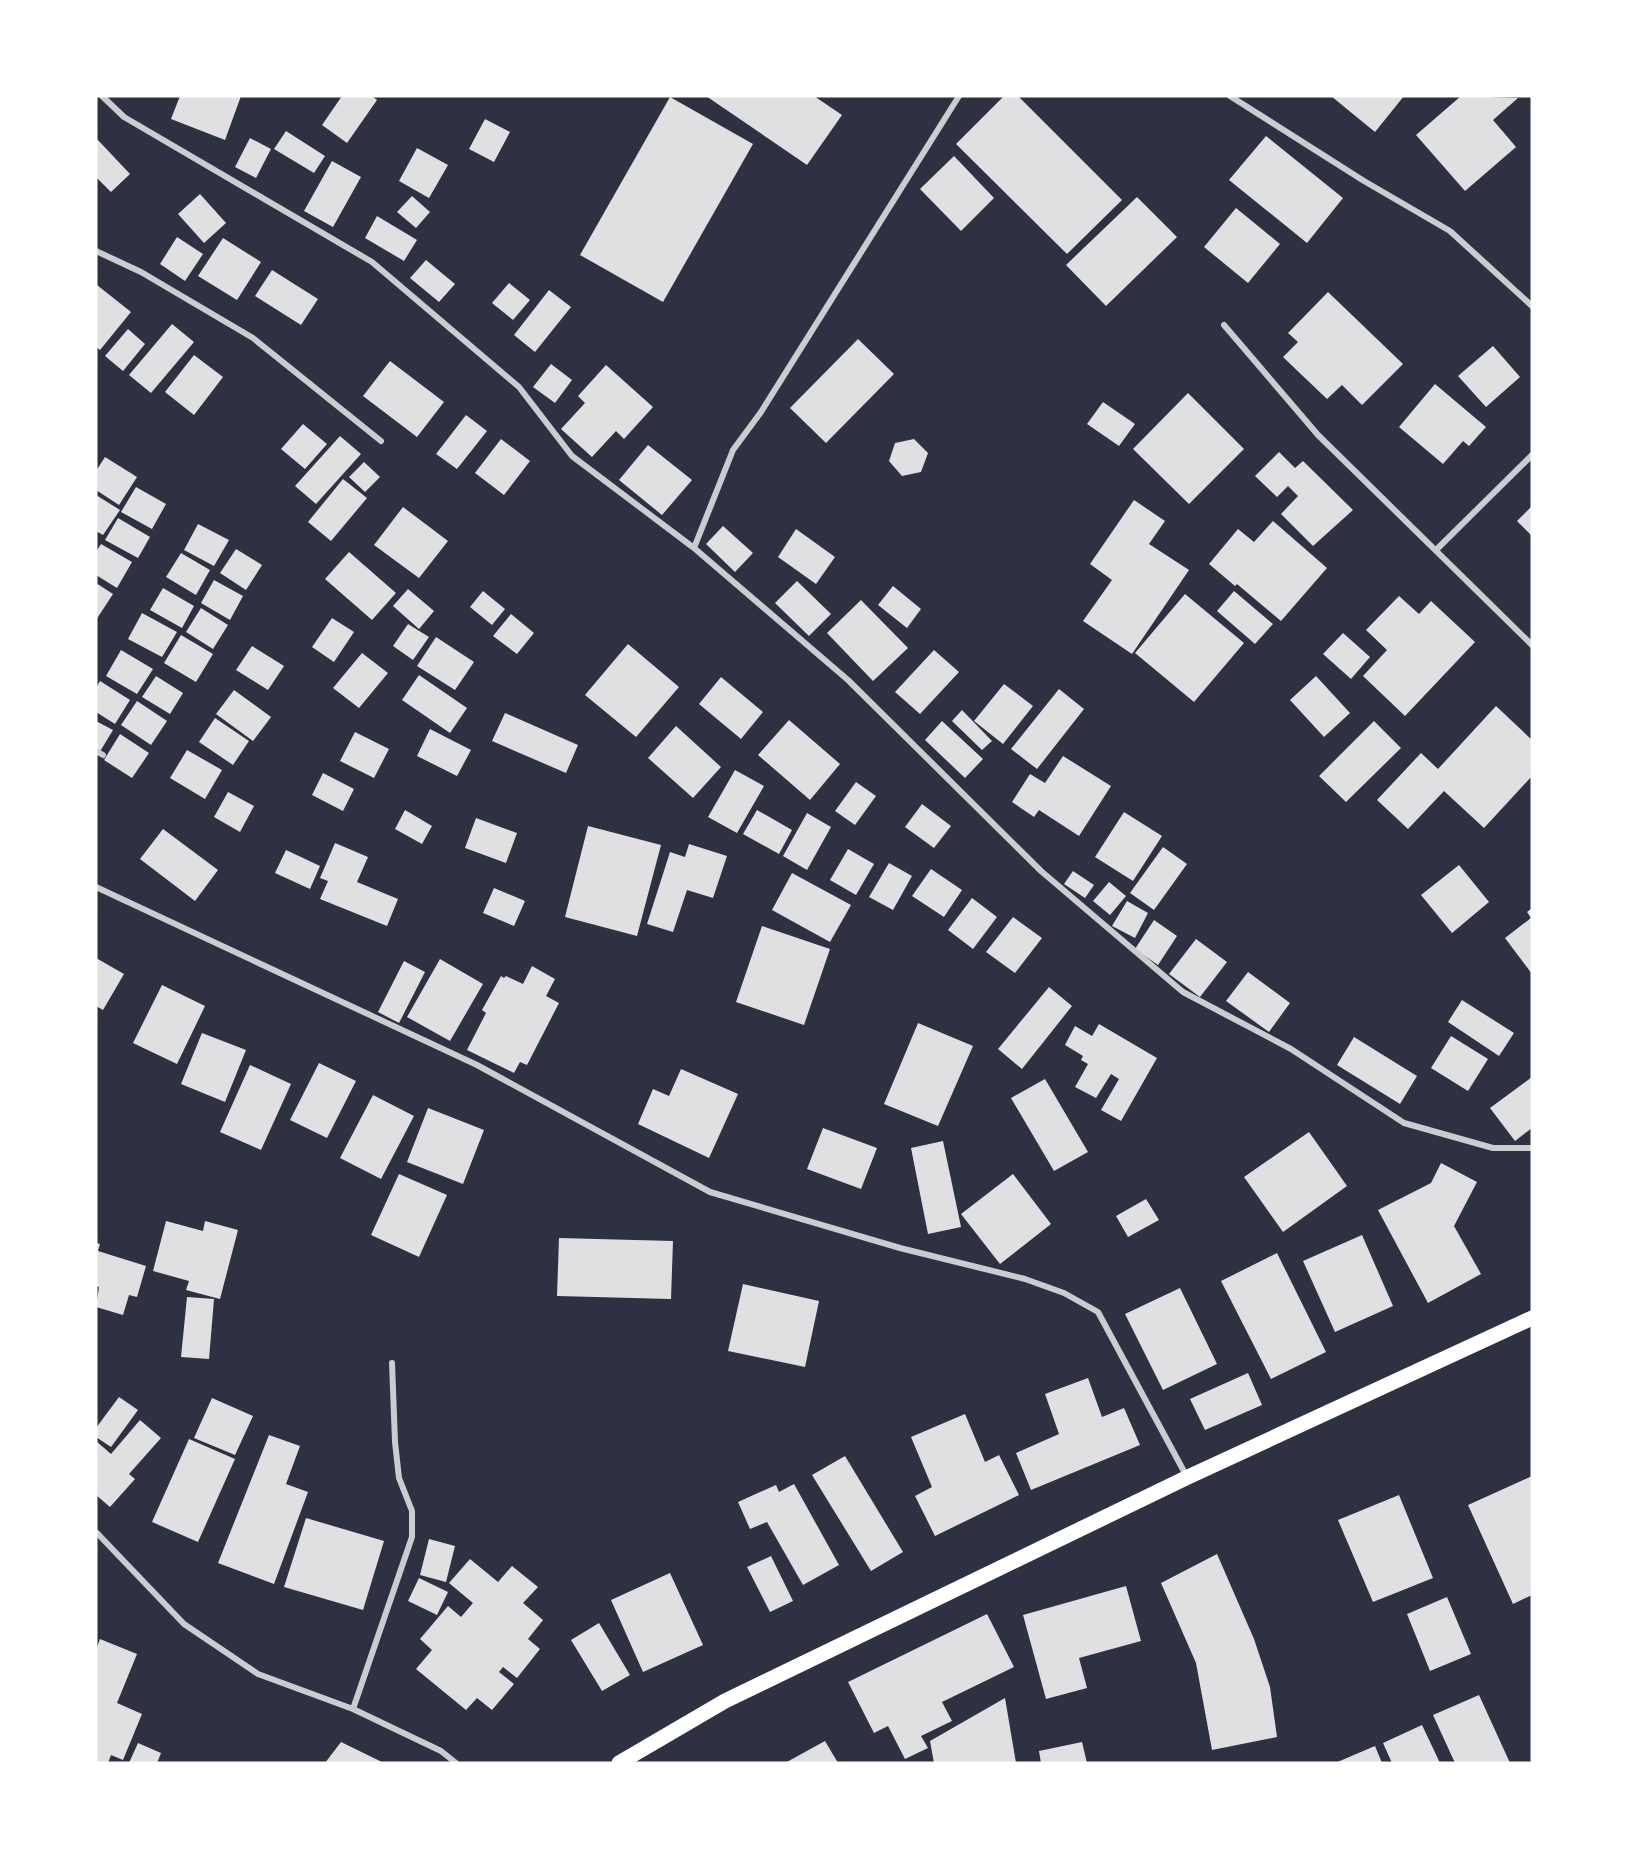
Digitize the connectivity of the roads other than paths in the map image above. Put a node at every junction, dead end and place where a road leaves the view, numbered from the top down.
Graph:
1 (102, 96) edge
2 (959, 96) edge
3 (1230, 96) edge
4 (96, 251) edge
5 (1532, 306) edge
6 (1224, 325) dead end
7 (381, 441) dead end
8 (1532, 455) edge
9 (694, 548) junction
10 (1436, 550) junction
11 (1532, 645) edge
12 (96, 751) edge
13 (103, 755) dead end
14 (96, 887) edge
15 (1532, 1148) edge
16 (1532, 1318) edge
17 (392, 1364) dead end
18 (1188, 1477) junction
19 (96, 1532) edge
20 (353, 1708) junction
21 (456, 1763) edge
22 (619, 1763) edge

1 - 9 street
2 - 9 street
3 - 5 street
4 - 7 street
6 - 10 street
8 - 10 street
9 - 15 street
10 - 11 street
12 - 13 street
14 - 18 street
16 - 18 main road
17 - 20 street
18 - 22 main road
19 - 20 street
20 - 21 street

